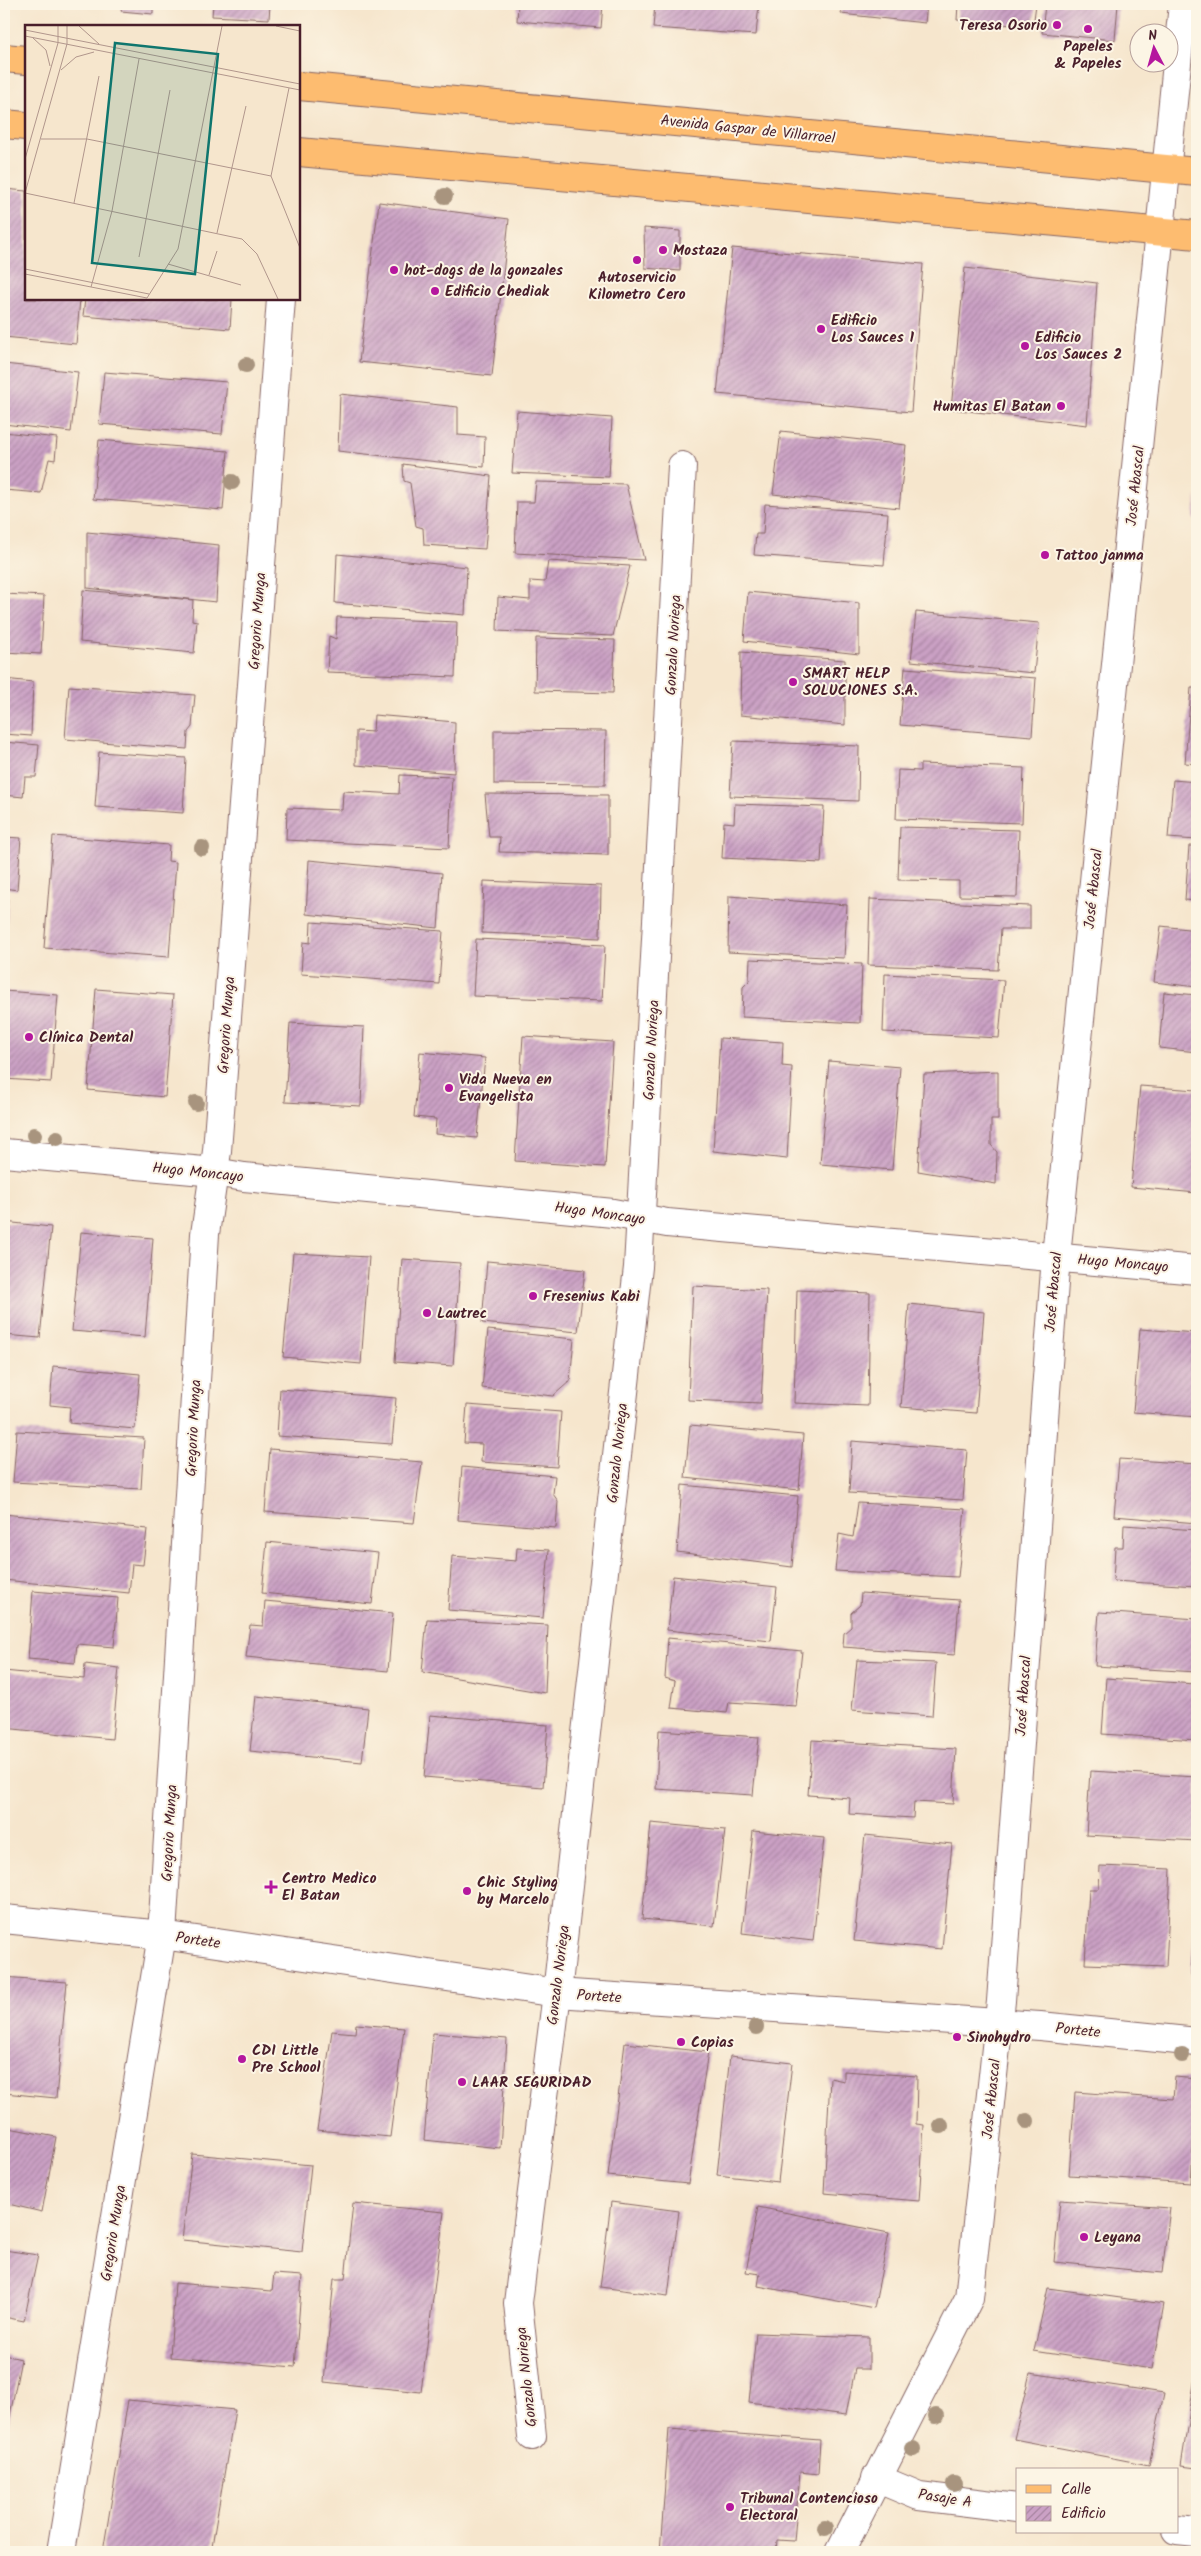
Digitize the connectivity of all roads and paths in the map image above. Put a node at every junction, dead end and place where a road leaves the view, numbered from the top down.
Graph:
1 (1183, 4) edge
2 (4, 58) edge
3 (25, 60) edge
4 (300, 86) edge
5 (4, 124) edge
6 (25, 126) edge
7 (300, 152) edge
8 (1167, 169) junction
9 (1197, 172) edge
10 (1161, 232) junction
11 (1197, 235) edge
12 (280, 300) edge
13 (682, 466) dead end
14 (4, 1153) edge
15 (215, 1172) junction
16 (642, 1219) junction
17 (1056, 1256) junction
18 (1197, 1270) edge
19 (4, 1919) edge
20 (162, 1935) junction
21 (557, 1993) junction
22 (998, 2023) junction
23 (1197, 2042) edge
24 (532, 2436) dead end
25 (876, 2478) junction
26 (1016, 2508) edge
27 (1178, 2530) edge
28 (1197, 2532) edge
29 (61, 2552) edge
30 (840, 2552) edge

1 - 8 street, José Abascal
2 - 3 main road
4 - 8 main road, Avenida Gaspar de Villarroel
5 - 6 main road
7 - 10 main road
8 - 9 main road, Avenida Gaspar de Villarroel
8 - 10 street, José Abascal
10 - 11 main road
10 - 17 street, José Abascal
12 - 15 street, Gregorio Munga
13 - 16 street, Gonzalo Noriega
14 - 15 street, Hugo Moncayo
15 - 16 street, Hugo Moncayo
15 - 20 street, Gregorio Munga
16 - 17 street, Hugo Moncayo
16 - 21 street, Gonzalo Noriega
17 - 18 street, Hugo Moncayo
17 - 22 street, José Abascal
19 - 20 street, Portete
20 - 21 street, Portete
20 - 29 street, Gregorio Munga
21 - 22 street, Portete
21 - 24 street, Gonzalo Noriega
22 - 23 street, Portete
22 - 25 street, José Abascal
25 - 26 street, Pasaje A
25 - 30 street, José Abascal
27 - 28 street

